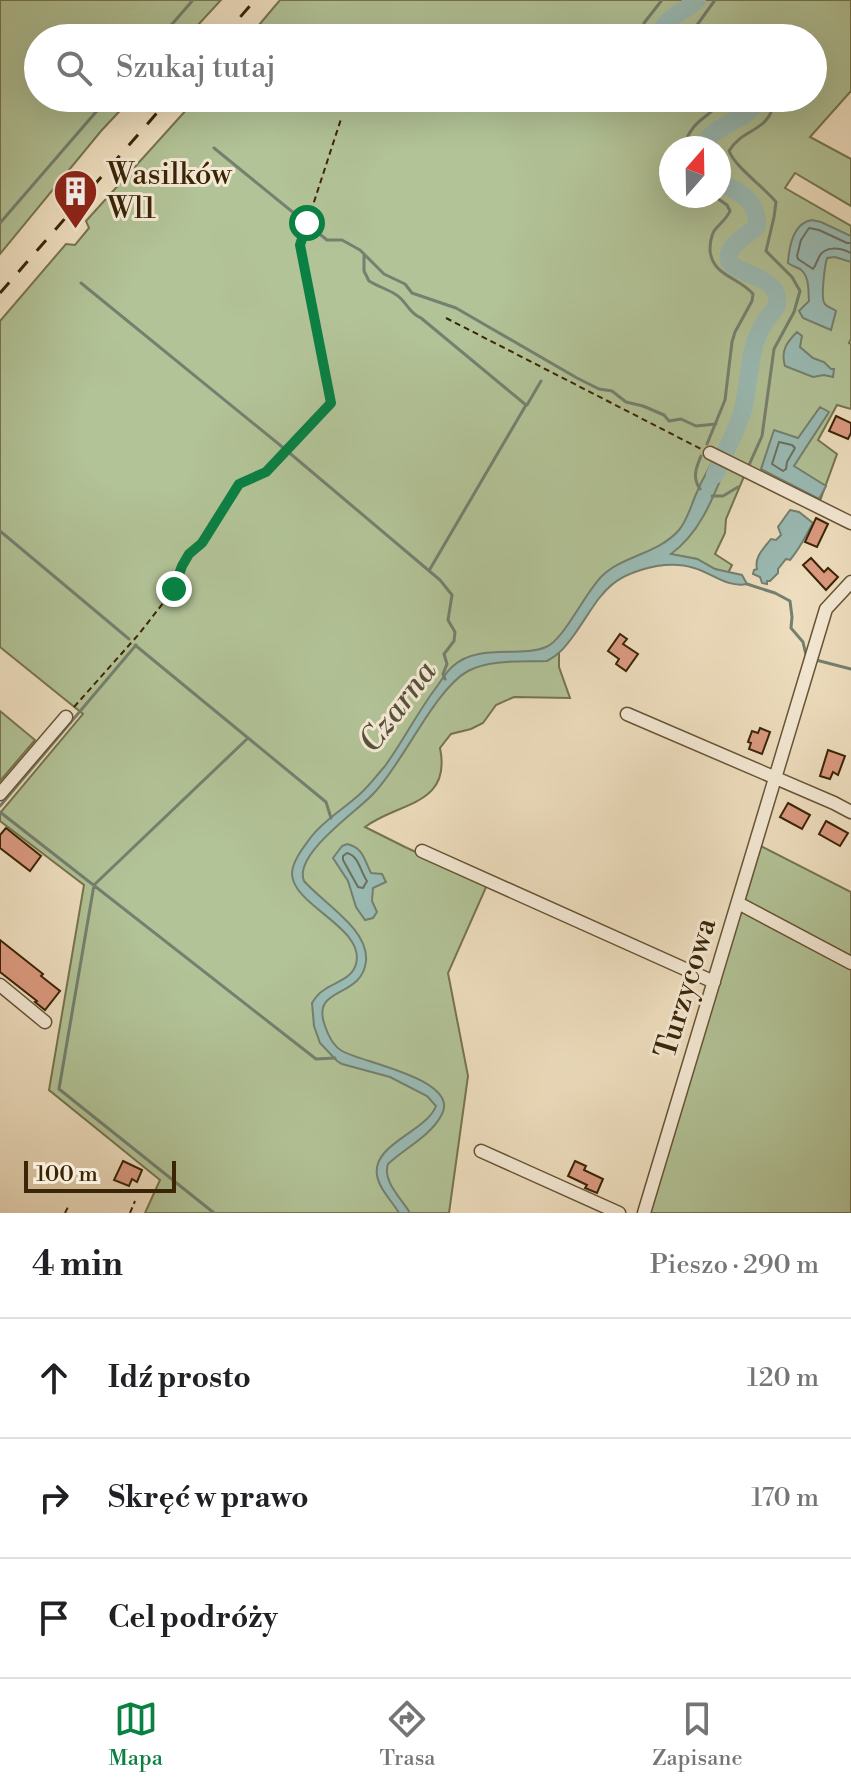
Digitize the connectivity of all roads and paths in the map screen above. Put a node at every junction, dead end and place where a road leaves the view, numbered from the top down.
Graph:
1 (341, 119) dead end
2 (446, 318) dead end
3 (710, 453) joint
4 (851, 523) edge
5 (851, 582) edge
6 (627, 714) dead end
7 (66, 717) joint
8 (775, 778) junction
9 (0, 794) edge
10 (851, 812) edge
11 (422, 851) dead end
12 (738, 903) junction
13 (851, 963) edge
14 (714, 982) junction
15 (0, 985) edge
16 (45, 1022) dead end
17 (481, 1151) dead end
18 (135, 1201) dead end
19 (68, 1207) dead end
20 (65, 1213) edge
21 (130, 1213) edge
22 (619, 1213) edge
23 (644, 1213) edge

1 - 7 path
2 - 3 path
3 - 4 street
5 - 8 street, Turzycowa
6 - 8 street
7 - 9 street
8 - 10 street
8 - 12 street, Turzycowa
11 - 14 street
12 - 13 street
12 - 14 street, Turzycowa
14 - 23 street, Turzycowa
15 - 16 street
17 - 22 street
18 - 21 path
19 - 20 path

